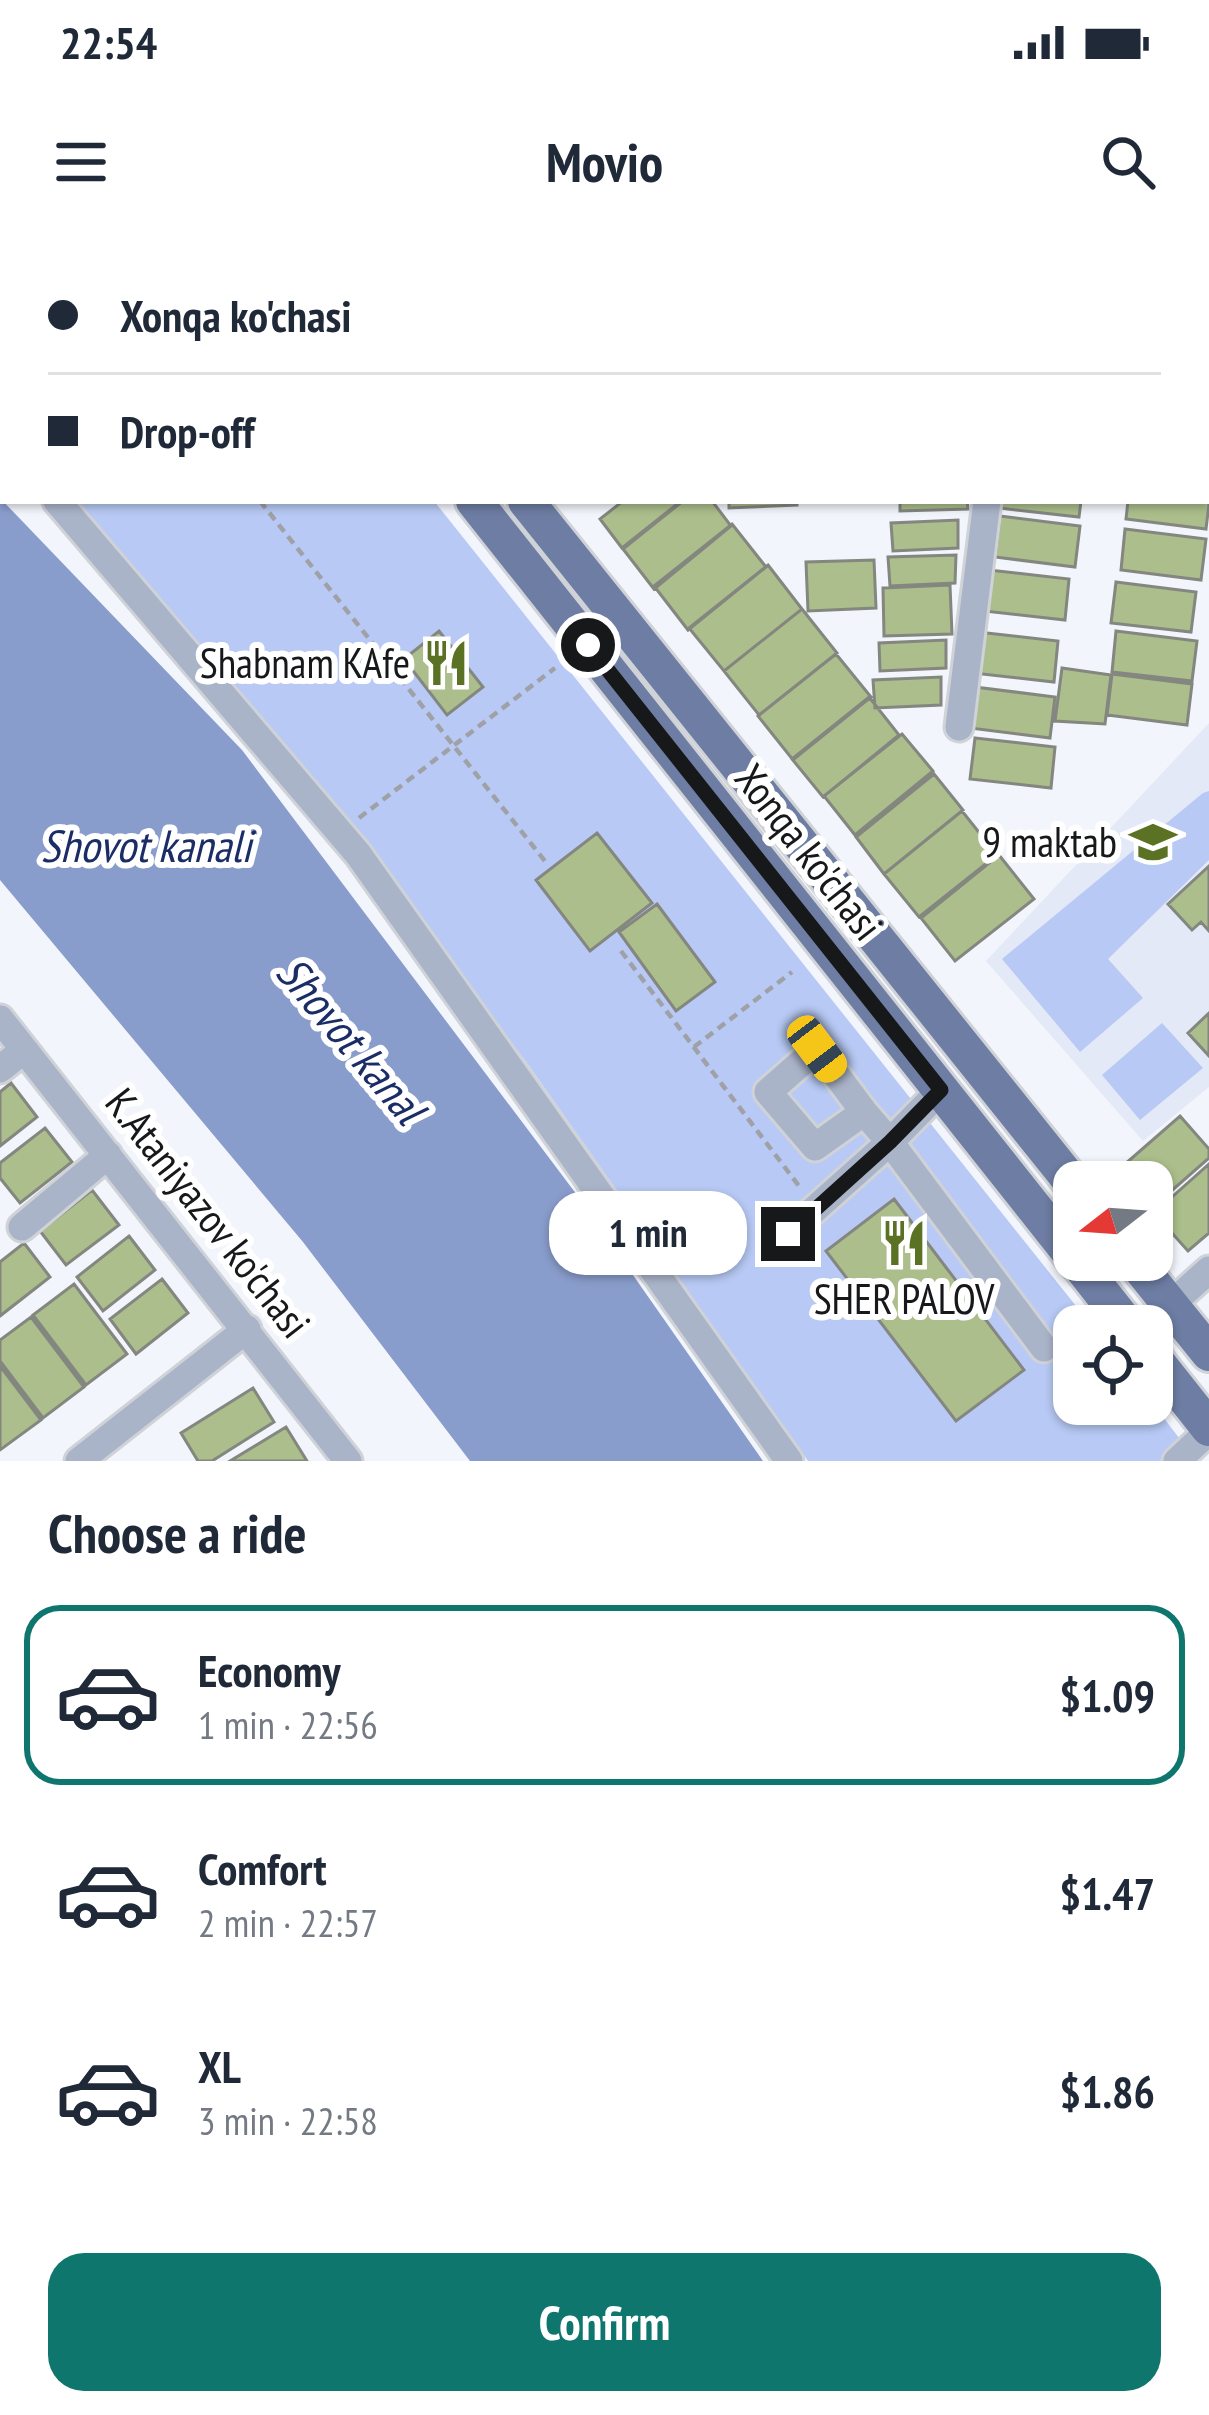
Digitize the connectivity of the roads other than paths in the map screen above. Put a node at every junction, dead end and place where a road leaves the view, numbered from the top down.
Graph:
1 (60, 504) edge
2 (476, 504) edge
3 (528, 504) edge
4 (987, 504) edge
5 (677, 689) junction
6 (645, 717) junction
7 (959, 728) dead end
8 (0, 1019) edge
9 (24, 1050) junction
10 (0, 1069) edge
11 (941, 1090) junction
12 (864, 1112) dead end
13 (890, 1142) junction
14 (108, 1155) junction
15 (1055, 1161) edge
16 (22, 1227) dead end
17 (1053, 1231) edge
18 (788, 1234) dead end
19 (1209, 1270) edge
20 (1092, 1281) edge
21 (1151, 1281) edge
22 (1111, 1305) edge
23 (1170, 1305) joint
24 (1173, 1309) edge
25 (247, 1329) junction
26 (1044, 1348) dead end
27 (1209, 1353) edge
28 (1173, 1383) edge
29 (1209, 1430) edge
30 (79, 1461) edge
31 (348, 1461) edge
32 (789, 1461) edge
33 (1177, 1461) edge

1 - 32 street
2 - 6 main road, Xonqa ko'chasi
3 - 5 main road, Xonqa ko'chasi
4 - 7 street
5 - 6 main road
5 - 15 main road, Xonqa ko'chasi
6 - 11 main road, Xonqa ko'chasi
8 - 9 street, K.Ataniyazov ko'chasi
9 - 10 street
9 - 14 street, K.Ataniyazov ko'chasi
11 - 13 street
11 - 17 main road, Xonqa ko'chasi
12 - 13 street
13 - 18 street
13 - 26 street
14 - 16 street
14 - 25 street, K.Ataniyazov ko'chasi
19 - 23 street
20 - 22 main road, Xonqa ko'chasi
21 - 23 main road
24 - 27 main road
25 - 30 street
25 - 31 street, K.Ataniyazov ko'chasi
28 - 29 main road
29 - 33 street

